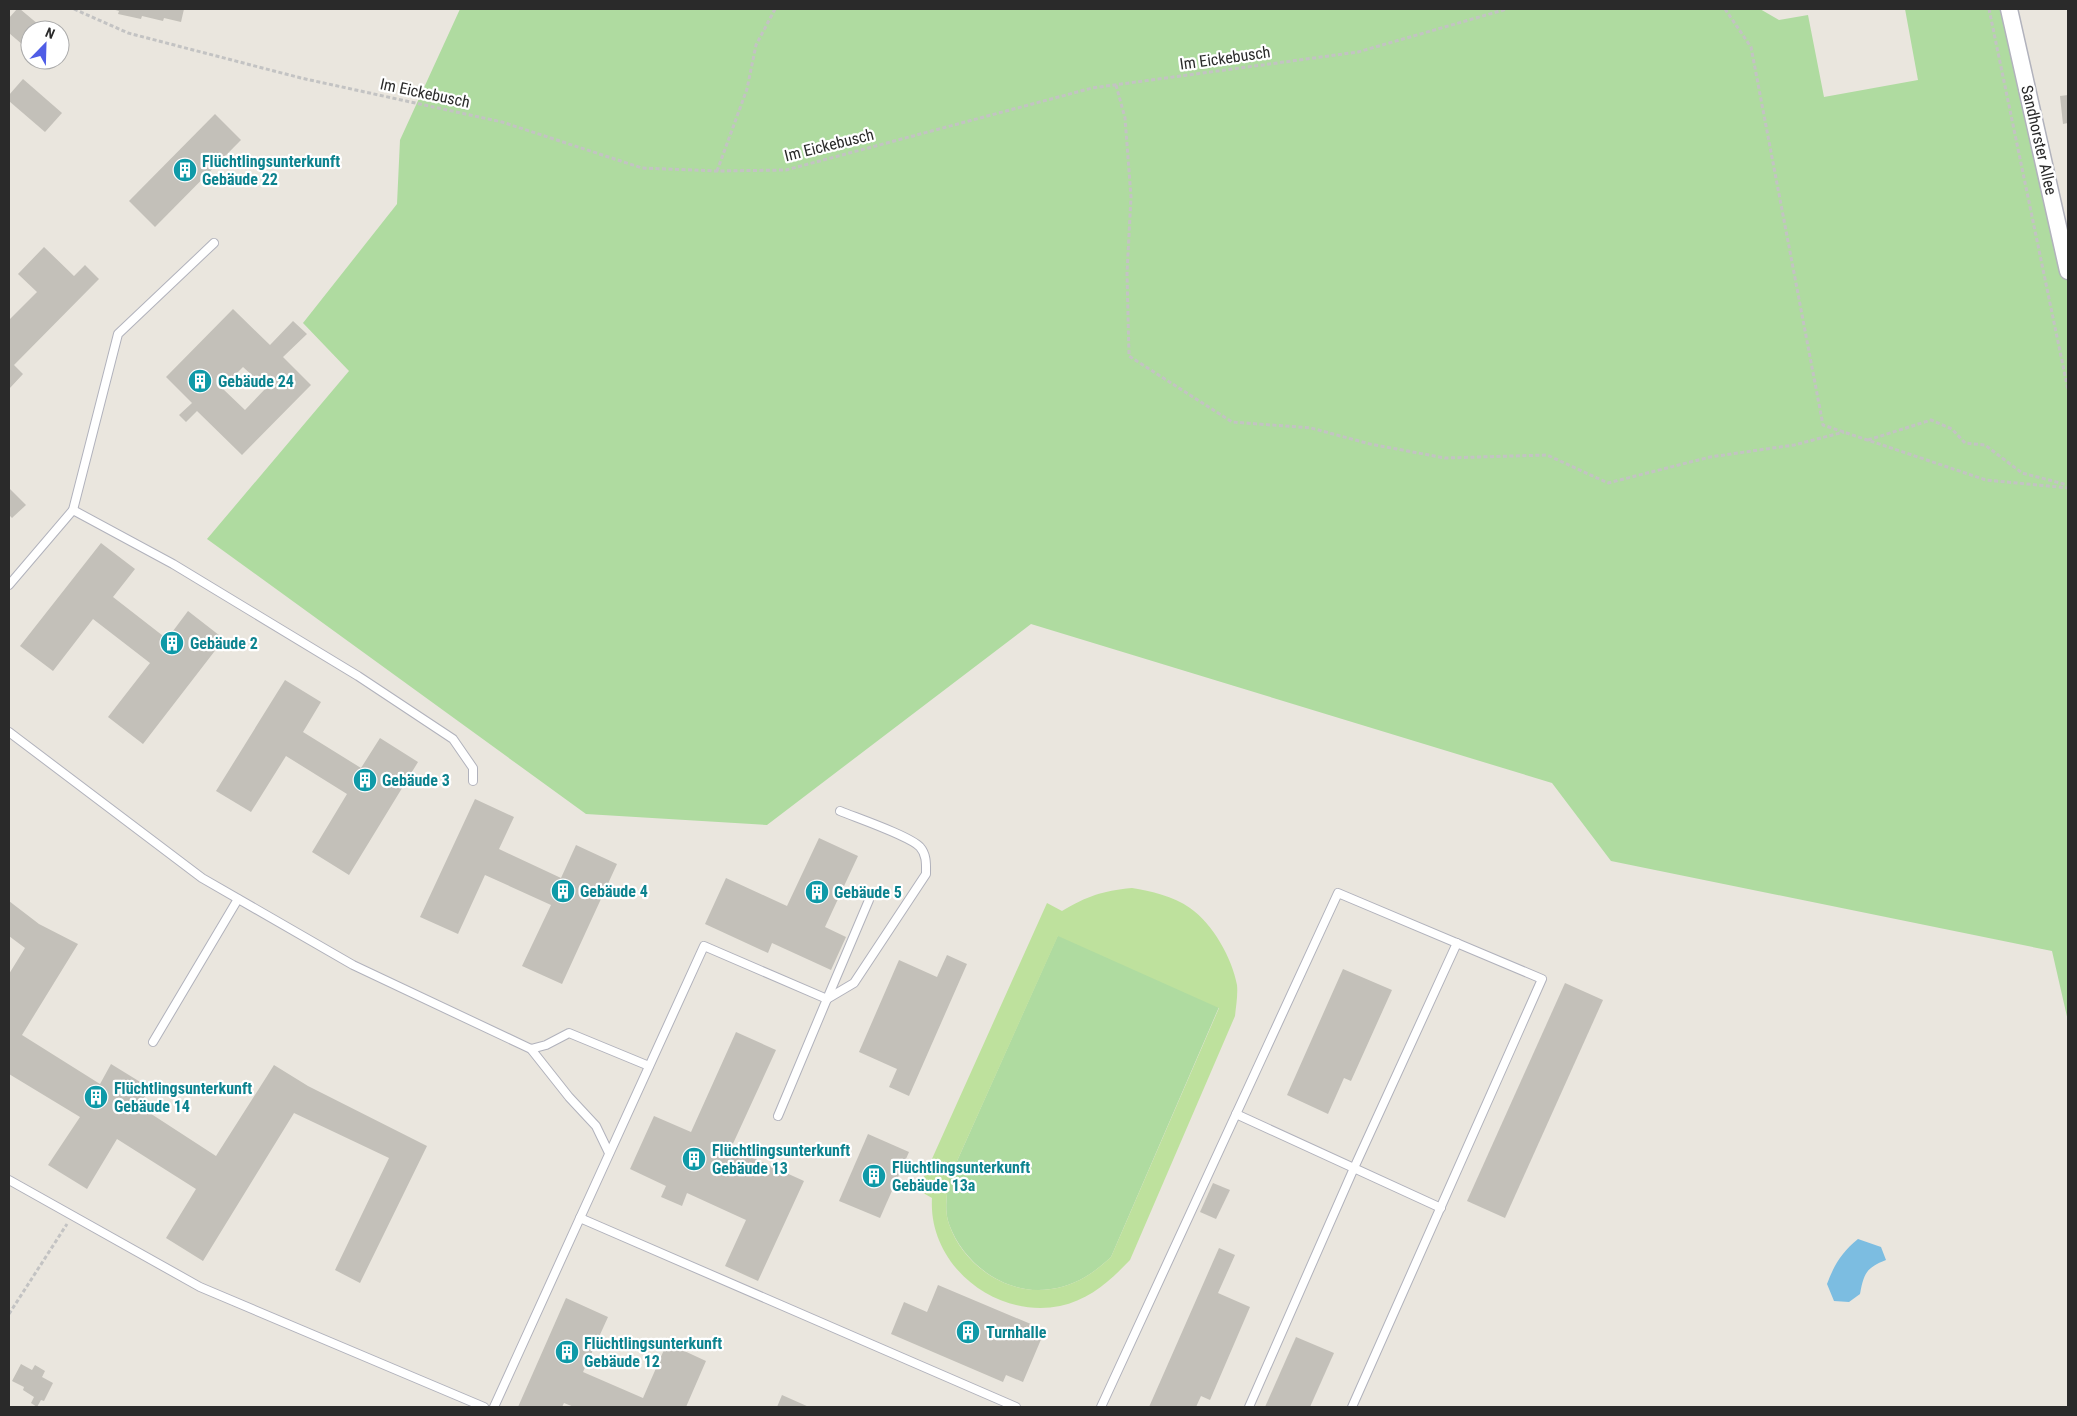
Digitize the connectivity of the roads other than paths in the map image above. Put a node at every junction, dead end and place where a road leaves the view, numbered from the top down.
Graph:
1 (2009, 9) edge
2 (214, 243) dead end
3 (2068, 271) edge
4 (73, 510) junction
5 (9, 585) edge
6 (9, 732) edge
7 (473, 781) dead end
8 (840, 811) dead end
9 (238, 899) junction
10 (870, 900) dead end
11 (1457, 943) junction
12 (827, 999) junction
13 (153, 1042) dead end
14 (531, 1049) junction
15 (649, 1066) junction
16 (1236, 1114) junction
17 (778, 1116) dead end
18 (609, 1154) junction
19 (1354, 1168) junction
20 (9, 1180) edge
21 (1440, 1208) junction
22 (580, 1218) junction
23 (484, 1407) edge
24 (494, 1407) edge
25 (1016, 1407) edge
26 (1101, 1407) edge
27 (1250, 1407) edge
28 (1352, 1407) edge

1 - 3 street, Sandhorster Allee
2 - 4 lane
4 - 5 lane
4 - 7 lane
6 - 9 lane
8 - 12 lane
9 - 13 lane
9 - 14 lane
10 - 12 lane
11 - 16 lane
11 - 19 lane
11 - 21 lane
12 - 15 lane
12 - 17 lane
14 - 15 lane
14 - 18 lane
15 - 18 lane
16 - 19 lane
16 - 26 lane
18 - 22 lane
19 - 21 lane
19 - 27 lane
20 - 23 lane
21 - 28 lane
22 - 24 lane
22 - 25 lane

